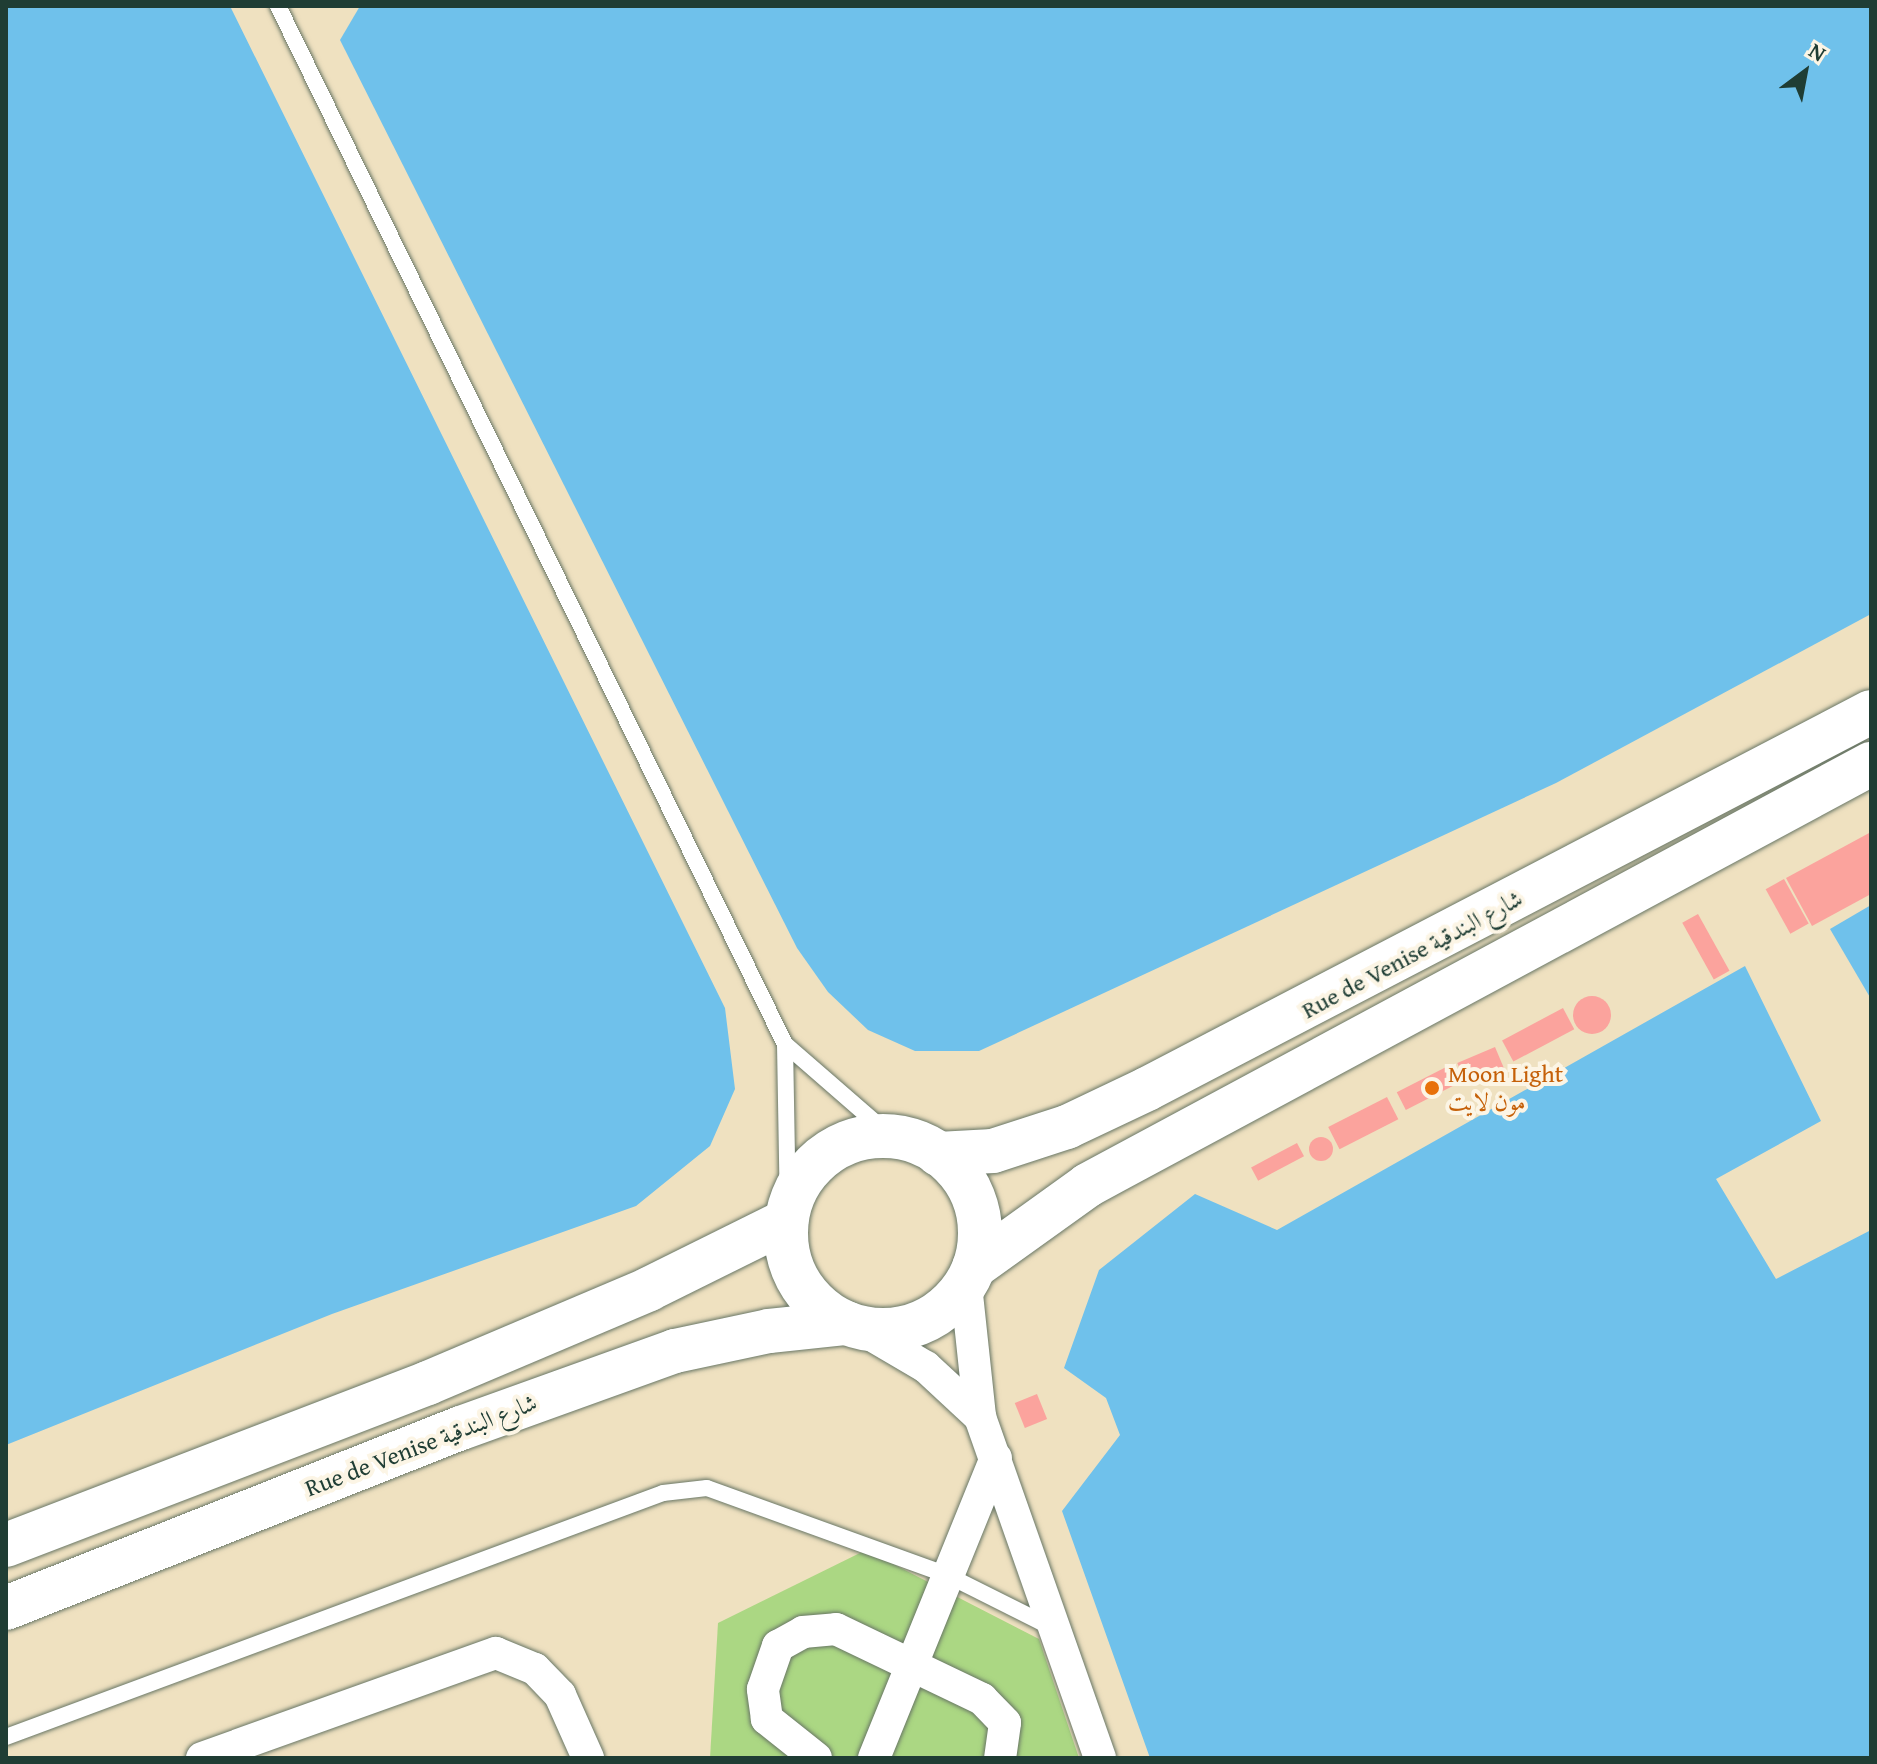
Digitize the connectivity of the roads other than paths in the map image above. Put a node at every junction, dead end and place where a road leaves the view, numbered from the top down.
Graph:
1 (278, 6) edge
2 (1871, 712) edge
3 (1871, 764) edge
4 (785, 1044) junction
5 (891, 1136) junction
6 (938, 1154) junction
7 (787, 1215) junction
8 (970, 1276) junction
9 (852, 1325) junction
10 (980, 1417) junction
11 (996, 1458) junction
12 (6, 1545) edge
13 (945, 1574) junction
14 (6, 1608) edge
15 (1054, 1628) junction
16 (914, 1664) junction
17 (6, 1737) edge
18 (202, 1758) edge
19 (588, 1758) edge
20 (816, 1758) edge
21 (874, 1758) edge
22 (1000, 1758) edge
23 (1100, 1758) edge

1 - 4 lane
2 - 6 main road, Rue de Venise شارع البندقية
3 - 8 main road, Rue de Venise شارع البندقية
4 - 5 lane
4 - 7 lane
5 - 6 main road
5 - 7 main road
6 - 8 main road
7 - 9 main road
7 - 12 main road
8 - 9 main road
8 - 10 street
9 - 10 street
9 - 14 main road, Rue de Venise شارع البندقية
10 - 11 street
11 - 13 street
11 - 15 street
13 - 15 lane
13 - 16 street
13 - 17 lane
15 - 23 street
16 - 20 street
16 - 21 street
16 - 22 street
18 - 19 street

